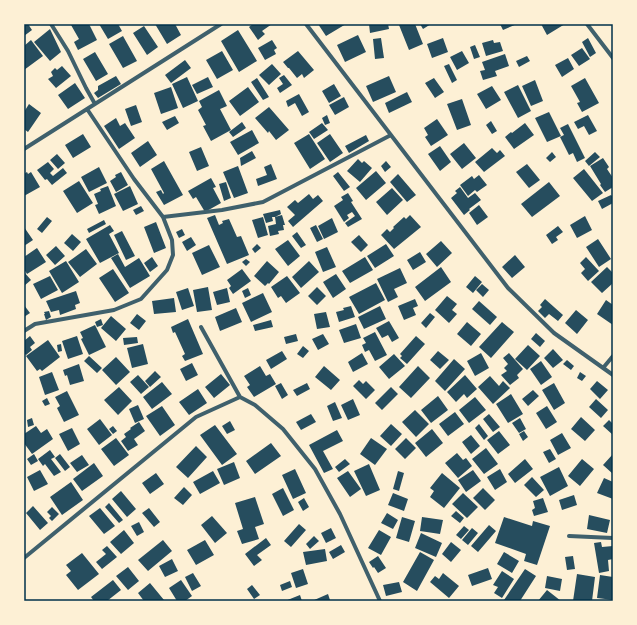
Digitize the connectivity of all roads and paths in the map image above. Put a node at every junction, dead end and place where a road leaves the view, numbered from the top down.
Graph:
1 (51, 24) edge
2 (221, 24) edge
3 (306, 24) edge
4 (587, 24) edge
5 (613, 58) edge
6 (95, 104) junction
7 (87, 109) junction
8 (391, 135) junction
9 (24, 149) edge
10 (163, 217) junction
11 (201, 327) dead end
12 (24, 331) edge
13 (613, 356) edge
14 (603, 368) junction
15 (613, 375) edge
16 (240, 397) junction
17 (569, 536) dead end
18 (613, 538) edge
19 (24, 558) edge
20 (380, 601) edge

1 - 6 street
2 - 6 street
3 - 8 street
4 - 5 street
6 - 7 street
7 - 9 street
7 - 10 street
8 - 10 street
8 - 14 street
10 - 12 street
11 - 16 street
13 - 14 street
14 - 15 street
16 - 19 street
16 - 20 street
17 - 18 street

